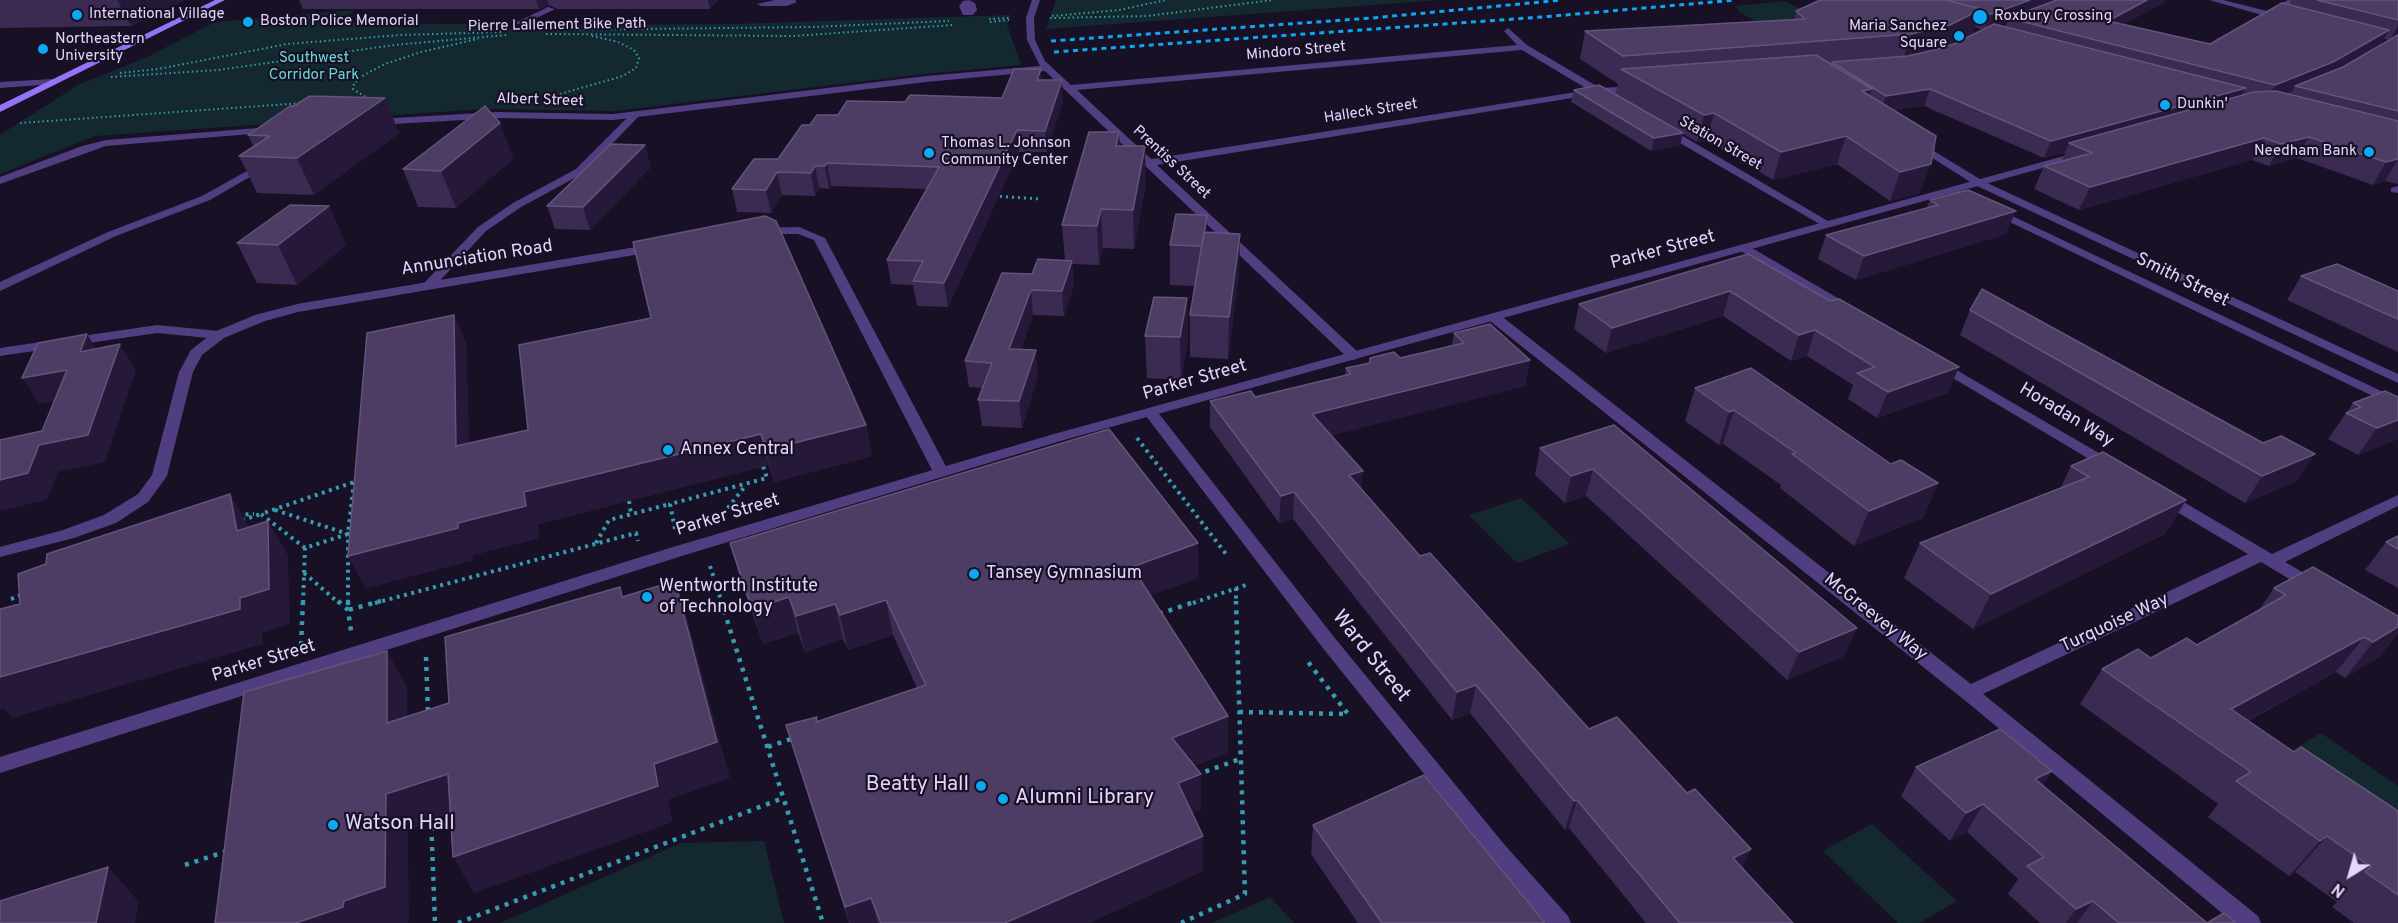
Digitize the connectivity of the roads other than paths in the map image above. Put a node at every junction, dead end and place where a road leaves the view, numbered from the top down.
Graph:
1 (221, 0) edge
2 (1036, 0) edge
3 (2213, 0) edge
4 (2294, 0) edge
5 (551, 9) dead end
6 (2268, 14) junction
7 (2291, 20) edge
8 (519, 23) dead end
9 (1508, 31) dead end
10 (1524, 46) junction
11 (1048, 68) junction
12 (52, 82) junction
13 (0, 85) edge
14 (1070, 88) junction
15 (1646, 88) edge
16 (1599, 91) junction
17 (1619, 103) edge
18 (0, 109) edge
19 (635, 115) junction
20 (360, 123) edge
21 (1659, 126) edge
22 (281, 129) edge
23 (1902, 134) edge
24 (2091, 151) edge
25 (277, 155) edge
26 (1148, 162) junction
27 (0, 181) edge
28 (1979, 183) junction
29 (1951, 190) junction
30 (1827, 225) junction
31 (746, 233) edge
32 (666, 246) edge
33 (1744, 248) junction
34 (430, 284) junction
35 (0, 287) edge
36 (1495, 318) junction
37 (1865, 320) edge
38 (219, 335) junction
39 (0, 352) edge
40 (1924, 355) edge
41 (1354, 356) junction
42 (2398, 379) edge
43 (2398, 404) edge
44 (1151, 413) junction
45 (941, 472) junction
46 (2123, 473) edge
47 (2152, 490) edge
48 (2398, 500) edge
49 (0, 552) edge
50 (2266, 558) junction
51 (2323, 591) edge
52 (1969, 693) junction
53 (0, 765) edge
54 (1560, 923) edge
55 (2250, 923) edge

1 - 12 main road
2 - 11 street, Prentiss Street
3 - 6 street
4 - 6 street
5 - 8 street
6 - 7 street
9 - 10 street
10 - 14 street, Mindoro Street
10 - 16 street
11 - 14 street, Prentiss Street
11 - 19 street, Albert Street
12 - 13 street
12 - 18 main road
14 - 26 street, Prentiss Street
15 - 16 street, Halleck Street
16 - 17 street
16 - 26 street, Halleck Street
19 - 20 street, Albert Street
19 - 34 street
21 - 30 street, Station Street
22 - 27 street
23 - 28 street, Smith Street
24 - 28 street, Parker Street
25 - 35 street
26 - 41 street, Prentiss Street
28 - 29 street, Parker Street
28 - 42 street, Smith Street
29 - 30 street, Parker Street
29 - 43 street, Smith Street
30 - 33 street, Parker Street
31 - 45 street
32 - 34 street, Annunciation Road
33 - 36 street, Parker Street
33 - 37 street
34 - 38 street, Annunciation Road
36 - 41 street, Parker Street
36 - 52 street, McGreevey Way
38 - 39 street
38 - 49 street, Annunciation Road
40 - 46 street, Horadan Way
41 - 44 street, Parker Street
44 - 45 street, Parker Street
44 - 54 street, Ward Street
45 - 53 street, Parker Street
47 - 50 street
48 - 50 street, Turquoise Way
50 - 51 street
50 - 52 street, Turquoise Way
52 - 55 street, McGreevey Way

